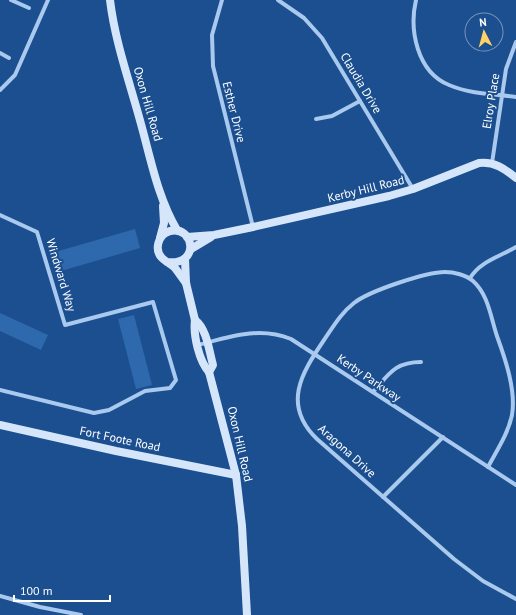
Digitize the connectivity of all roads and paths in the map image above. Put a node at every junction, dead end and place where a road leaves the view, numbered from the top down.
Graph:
1 (11, 0) edge
2 (48, 0) edge
3 (105, 0) edge
4 (110, 0) edge
5 (222, 0) edge
6 (281, 0) edge
7 (416, 0) edge
8 (29, 8) dead end
9 (112, 18) junction
10 (516, 42) edge
11 (0, 53) edge
12 (9, 58) dead end
13 (0, 90) edge
14 (502, 96) junction
15 (516, 97) edge
16 (360, 101) junction
17 (316, 119) dead end
18 (492, 163) junction
19 (516, 178) edge
20 (413, 189) junction
21 (162, 197) junction
22 (0, 215) edge
23 (253, 227) junction
24 (177, 230) junction
25 (214, 235) junction
26 (187, 237) junction
27 (160, 238) junction
28 (516, 247) edge
29 (191, 249) junction
30 (185, 259) junction
31 (167, 262) junction
32 (470, 278) junction
33 (186, 283) junction
34 (195, 320) junction
35 (207, 343) junction
36 (198, 345) junction
37 (315, 353) junction
38 (421, 362) dead end
39 (209, 372) junction
40 (0, 390) edge
41 (373, 392) junction
42 (0, 425) edge
43 (443, 437) junction
44 (488, 467) junction
45 (236, 475) junction
46 (516, 485) edge
47 (383, 497) junction
48 (0, 596) edge
49 (516, 599) edge
50 (81, 615) edge
51 (247, 615) edge

1 - 8 street
2 - 13 street
3 - 9 main road, Oxon Hill Road
4 - 9 main road, Oxon Hill Road
5 - 23 street, Esther Drive
6 - 16 street, Claudia Drive
7 - 14 street
9 - 21 main road, Oxon Hill Road
10 - 14 street, Elroy Place
11 - 12 street
14 - 15 street
14 - 18 street, Elroy Place
16 - 17 street
16 - 20 street, Claudia Drive
18 - 19 main road
18 - 20 main road, Kerby Hill Road
20 - 23 main road, Kerby Hill Road
21 - 24 main road, Oxon Hill Road
21 - 27 main road, Oxon Hill Road
22 - 40 street, Windward Way
23 - 25 main road, Kerby Hill Road
24 - 26 main road
24 - 27 main road
25 - 26 main road, Kerby Hill Road
25 - 29 main road, Kerby Hill Road
26 - 29 main road
27 - 31 main road
28 - 32 street
29 - 30 main road
30 - 31 main road
30 - 33 main road, Oxon Hill Road
31 - 33 main road, Oxon Hill Road
32 - 37 street, Aragona Drive
32 - 44 street
33 - 34 main road, Oxon Hill Road
34 - 35 main road
34 - 36 main road, Oxon Hill Road
35 - 36 street, Kerby Parkway
35 - 37 street, Kerby Parkway
35 - 39 main road
36 - 39 main road, Oxon Hill Road
37 - 41 street, Kerby Parkway
37 - 47 street, Aragona Drive
38 - 41 street
39 - 45 main road, Oxon Hill Road
41 - 43 street, Kerby Parkway
42 - 45 main road, Fort Foote Road
43 - 44 street, Kerby Parkway
43 - 47 street
44 - 46 street, Kerby Parkway
45 - 51 main road, Oxon Hill Road
47 - 49 street, Aragona Drive
48 - 50 street

